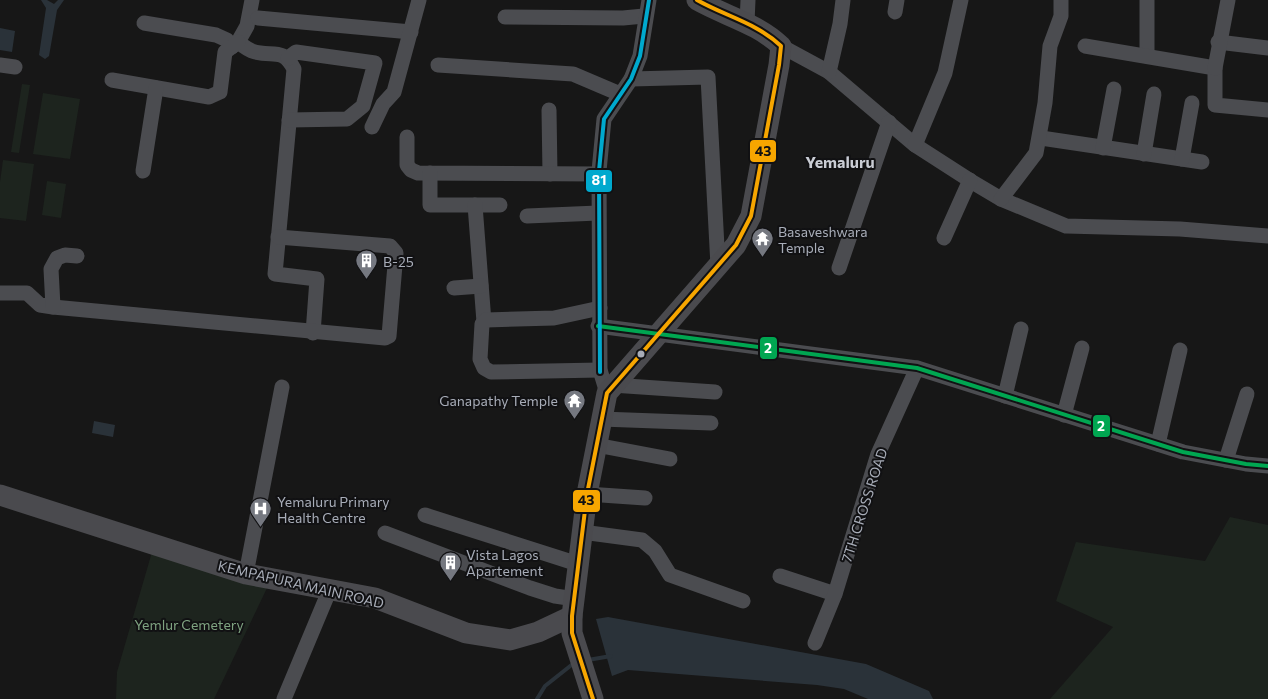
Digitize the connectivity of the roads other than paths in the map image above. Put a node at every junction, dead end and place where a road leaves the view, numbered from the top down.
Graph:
1 (252, 0) edge
2 (420, 0) edge
3 (648, 0) edge
4 (697, 0) edge
5 (748, 0) edge
6 (843, 0) edge
7 (961, 0) edge
8 (1062, 0) edge
9 (1148, 0) edge
10 (1228, 0) edge
11 (644, 16) junction
12 (505, 17) dead end
13 (258, 18) dead end
14 (144, 23) dead end
15 (747, 23) junction
16 (411, 32) junction
17 (1218, 42) junction
18 (235, 44) junction
19 (780, 46) junction
20 (1085, 46) dead end
21 (1268, 48) edge
22 (1148, 56) junction
23 (288, 58) junction
24 (438, 65) dead end
25 (1215, 68) junction
26 (829, 72) junction
27 (631, 79) junction
28 (112, 80) dead end
29 (156, 88) junction
30 (1114, 89) dead end
31 (620, 94) junction
32 (1154, 94) dead end
33 (1192, 103) dead end
34 (549, 110) dead end
35 (1268, 110) edge
36 (289, 120) junction
37 (889, 122) junction
38 (372, 127) dead end
39 (406, 137) dead end
40 (1041, 138) junction
41 (915, 145) junction
42 (1103, 148) junction
43 (1144, 154) junction
44 (1182, 159) junction
45 (1202, 162) dead end
46 (143, 171) dead end
47 (430, 173) junction
48 (550, 174) junction
49 (598, 174) junction
50 (970, 180) junction
51 (1001, 199) junction
52 (475, 205) junction
53 (500, 205) dead end
54 (598, 213) junction
55 (527, 216) dead end
56 (1268, 236) edge
57 (278, 237) junction
58 (944, 238) dead end
59 (77, 256) dead end
60 (718, 266) junction
61 (839, 268) dead end
62 (481, 286) junction
63 (454, 288) dead end
64 (0, 293) edge
65 (52, 307) junction
66 (600, 308) junction
67 (484, 322) junction
68 (598, 326) junction
69 (1022, 329) dead end
70 (313, 333) junction
71 (658, 335) junction
72 (1082, 348) dead end
73 (1180, 350) dead end
74 (917, 368) junction
75 (606, 383) junction
76 (282, 387) dead end
77 (715, 392) dead end
78 (1247, 394) dead end
79 (1005, 396) junction
80 (1064, 415) junction
81 (602, 419) junction
82 (710, 423) dead end
83 (1158, 444) junction
84 (596, 445) junction
85 (670, 459) dead end
86 (1226, 460) junction
87 (1268, 466) edge
88 (587, 494) junction
89 (0, 495) edge
90 (645, 498) dead end
91 (425, 515) dead end
92 (582, 532) junction
93 (385, 533) dead end
94 (578, 564) junction
95 (246, 574) junction
96 (780, 576) dead end
97 (330, 589) junction
98 (835, 594) junction
99 (743, 601) dead end
100 (575, 620) junction
101 (815, 643) dead end
102 (284, 699) edge
103 (603, 699) edge

1 - 18 street
2 - 16 street
3 - 11 street
4 - 15 street
5 - 15 street
6 - 26 street
7 - 41 street
8 - 40 street
9 - 22 street
10 - 17 street
11 - 12 street
11 - 27 street
13 - 16 street
14 - 18 street
15 - 19 street
16 - 38 street
17 - 21 street
17 - 25 street
18 - 23 street
18 - 29 street
19 - 26 street
19 - 60 street
20 - 22 street
22 - 25 street
23 - 36 street
23 - 36 street
24 - 31 street
25 - 35 street
26 - 37 street
27 - 31 street
27 - 60 street
28 - 29 street
29 - 46 street
30 - 42 street
31 - 49 street
32 - 43 street
33 - 44 street
34 - 48 street
36 - 57 street
37 - 41 street
37 - 61 street
39 - 47 street
40 - 42 street
40 - 51 street
41 - 50 street
42 - 43 street
43 - 44 street
44 - 45 street
47 - 48 street
47 - 52 street
48 - 49 street
49 - 54 street
50 - 51 street
50 - 58 street
51 - 56 street
52 - 53 street
52 - 62 street
54 - 55 street
54 - 66 street
57 - 70 street
57 - 70 street
59 - 65 street
60 - 71 street
62 - 63 street
62 - 67 street
64 - 65 street
65 - 70 street
66 - 67 street
66 - 68 street
67 - 75 street
68 - 71 street
68 - 75 street
69 - 79 street
71 - 74 street
71 - 75 street
72 - 80 street
73 - 83 street
74 - 79 street
74 - 98 street, 7TH CROSS ROAD
75 - 77 street
75 - 81 street
76 - 95 street
78 - 86 street
79 - 80 street
80 - 83 street
81 - 82 street
81 - 84 street
83 - 86 street
84 - 85 street
84 - 88 street
86 - 87 street
88 - 90 street
88 - 92 street
89 - 95 street, KEMPAPURA MAIN ROAD
91 - 94 street
92 - 94 street
92 - 99 street
93 - 100 street
94 - 100 street
95 - 97 street, KEMPAPURA MAIN ROAD
96 - 98 street
97 - 100 street, KEMPAPURA MAIN ROAD
97 - 102 street
98 - 101 street, 7TH CROSS ROAD
100 - 103 street

